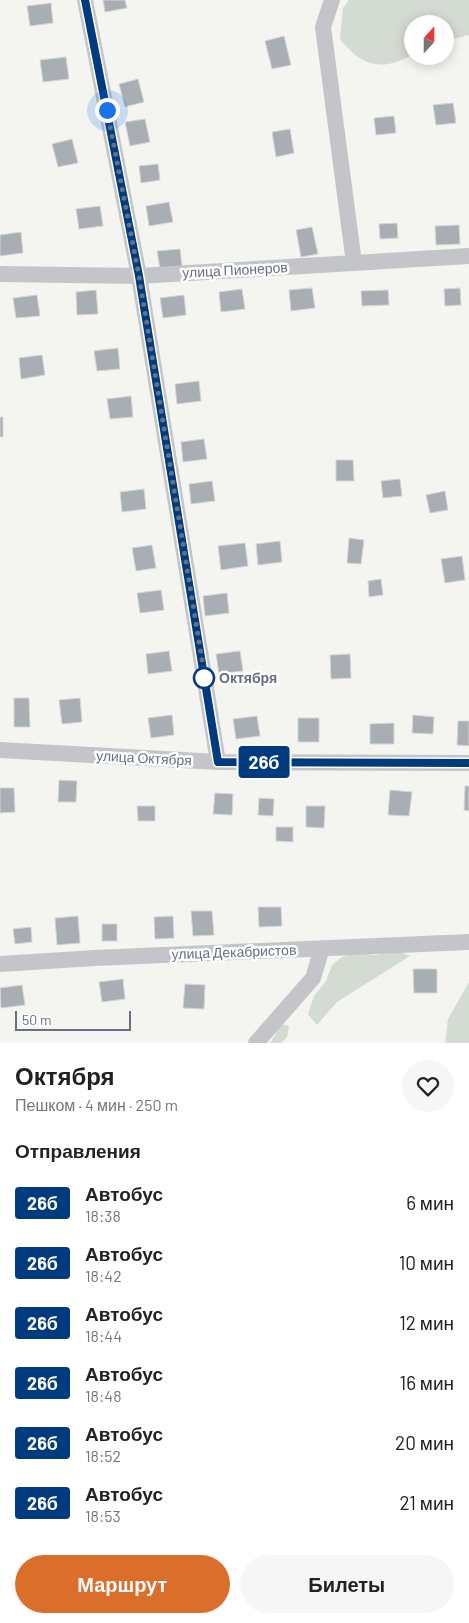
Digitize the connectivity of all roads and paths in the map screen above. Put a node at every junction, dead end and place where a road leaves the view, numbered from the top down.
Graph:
1 (85, 0) edge
2 (332, 0) edge
3 (469, 256) edge
4 (354, 263) junction
5 (0, 274) edge
6 (139, 276) junction
7 (0, 750) edge
8 (218, 762) junction
9 (469, 763) edge
10 (469, 942) edge
11 (322, 948) junction
12 (0, 964) edge
13 (256, 1043) edge

1 - 6 street
2 - 4 street
3 - 4 street, улица Пионеров
4 - 6 street, улица Пионеров
5 - 6 street, улица Пионеров
6 - 8 street
7 - 8 street, улица Октября
8 - 9 street, улица Октября
10 - 11 street, улица Декабристов
11 - 12 street, улица Декабристов
11 - 13 street

